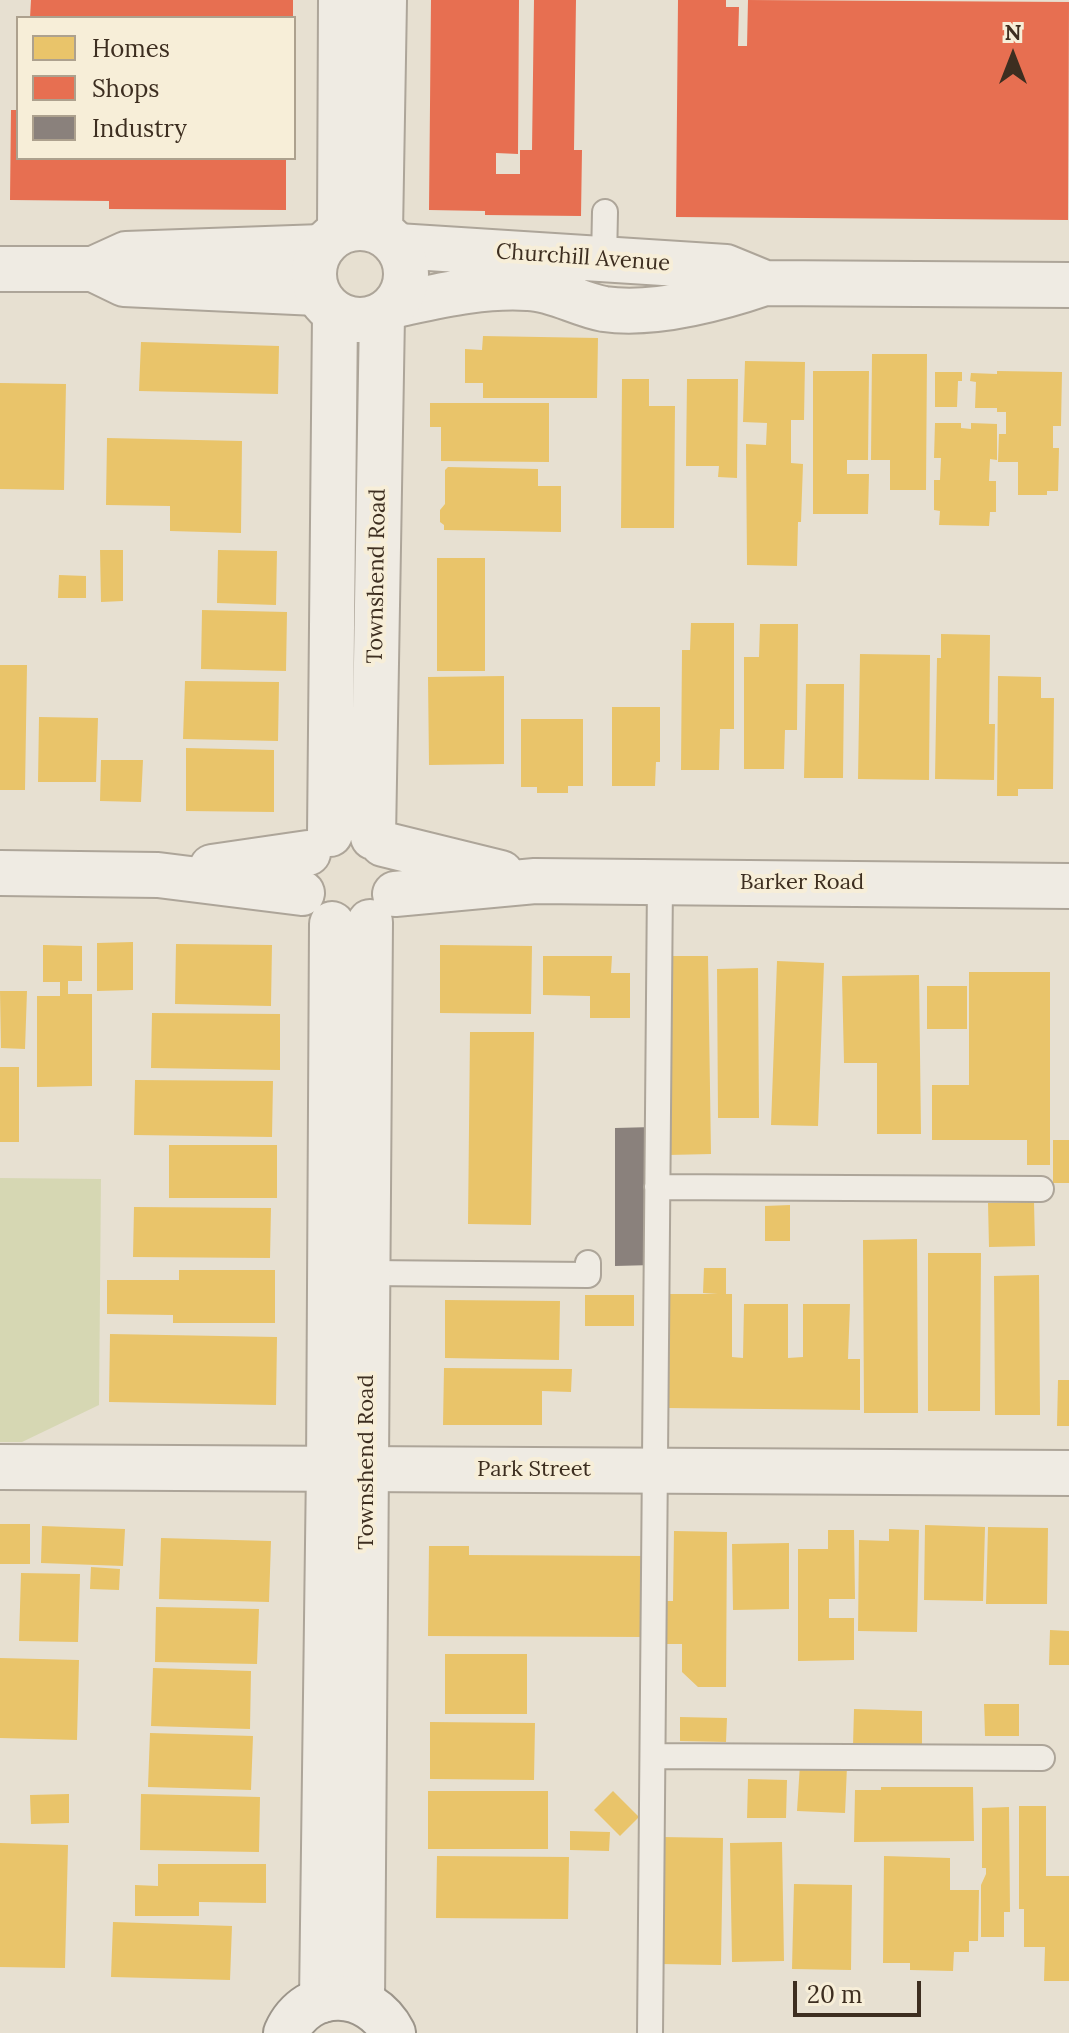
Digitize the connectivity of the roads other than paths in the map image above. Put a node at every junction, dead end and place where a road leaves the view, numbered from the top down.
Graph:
1 (341, 0) edge
2 (384, 0) edge
3 (605, 212) dead end
4 (360, 239) junction
5 (604, 260) junction
6 (0, 269) edge
7 (93, 269) junction
8 (765, 283) junction
9 (1069, 285) edge
10 (326, 304) junction
11 (388, 310) junction
12 (378, 841) junction
13 (314, 860) junction
14 (0, 873) edge
15 (535, 881) junction
16 (660, 882) junction
17 (1069, 886) edge
18 (366, 913) junction
19 (657, 1187) junction
20 (1041, 1189) dead end
21 (588, 1263) dead end
22 (368, 1273) junction
23 (0, 1467) edge
24 (348, 1469) junction
25 (655, 1471) junction
26 (1069, 1473) edge
27 (653, 1756) junction
28 (1042, 1758) dead end
29 (342, 2001) junction
30 (279, 2031) edge
31 (393, 2033) edge
32 (650, 2033) edge

1 - 4 street
2 - 4 street
3 - 5 lane
4 - 5 street, Churchill Avenue
4 - 7 street, Churchill Avenue
4 - 10 street
4 - 11 street
5 - 8 street, Churchill Avenue
6 - 7 street, Churchill Avenue
7 - 10 street, Churchill Avenue
8 - 9 street, Churchill Avenue
8 - 11 street, Churchill Avenue
10 - 11 street
10 - 13 street, Townshend Road
11 - 12 street, Townshend Road
12 - 13 street
12 - 15 street, Barker Road
12 - 18 street
13 - 14 street
13 - 18 street
15 - 16 street, Barker Road
15 - 18 street, Barker Road
16 - 17 street, Barker Road
16 - 19 lane
18 - 22 street, Townshend Road
18 - 24 street, Townshend Road
19 - 20 lane
19 - 25 lane
21 - 22 lane
22 - 24 street, Townshend Road
23 - 24 street, Park Street
24 - 25 street, Park Street
24 - 29 street, Townshend Road
25 - 26 street, Park Street
25 - 27 lane
27 - 28 lane
27 - 32 lane
29 - 30 street
29 - 31 street

